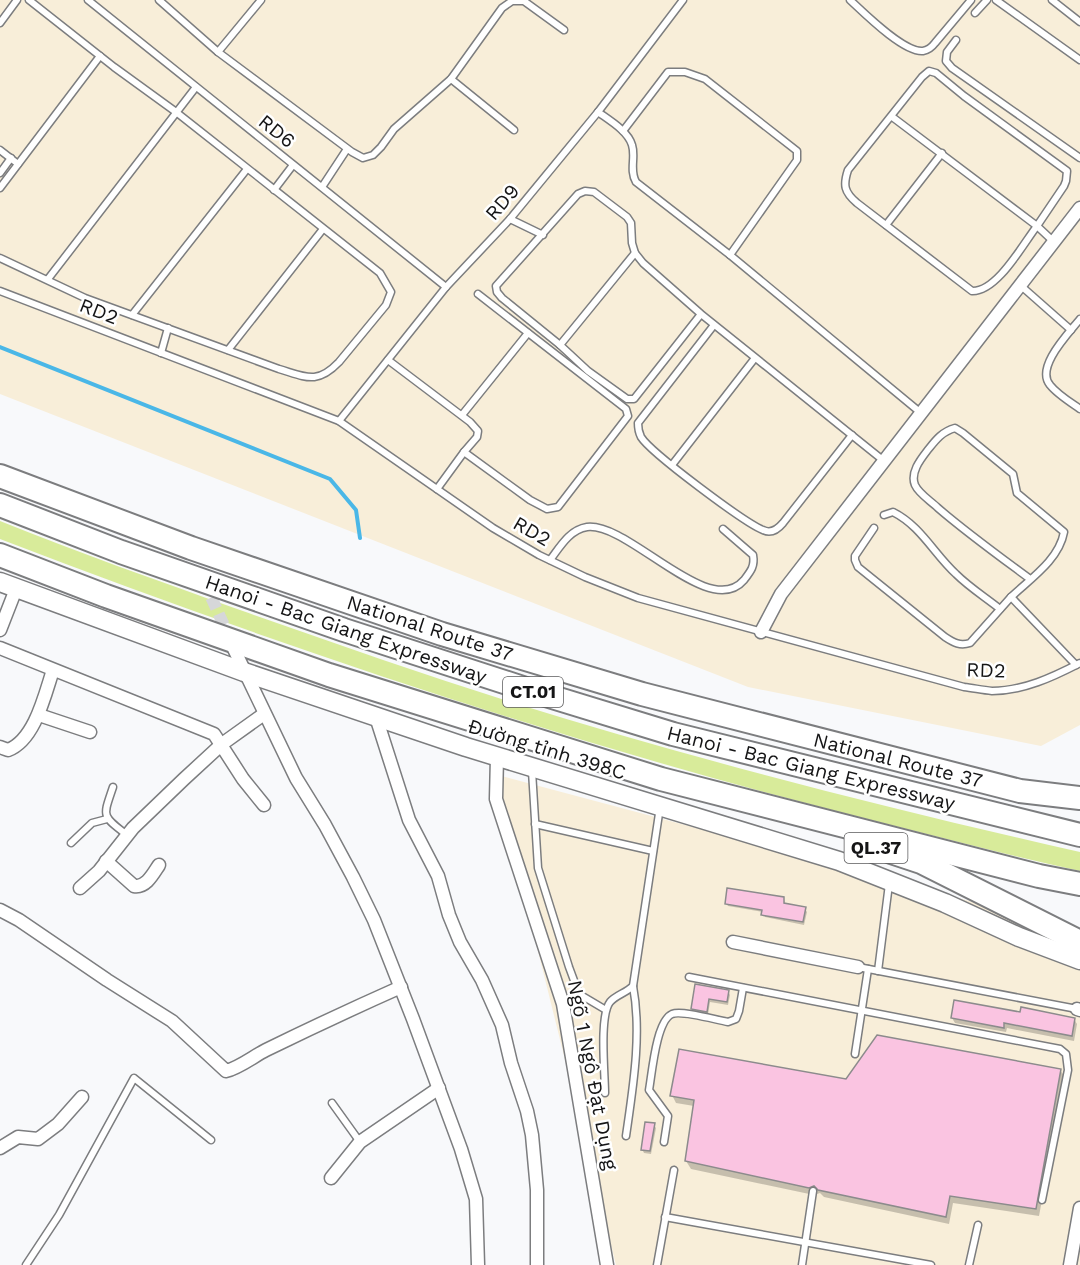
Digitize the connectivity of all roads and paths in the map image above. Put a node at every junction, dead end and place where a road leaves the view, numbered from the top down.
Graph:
1 (18, 0) edge
2 (29, 0) edge
3 (88, 0) edge
4 (159, 0) edge
5 (261, 0) edge
6 (683, 0) edge
7 (850, 0) edge
8 (971, 0) edge
9 (987, 0) edge
10 (996, 0) edge
11 (1052, 0) edge
12 (975, 13) dead end
13 (1080, 22) edge
14 (0, 23) edge
15 (564, 30) dead end
16 (956, 40) dead end
17 (218, 52) junction
18 (100, 56) junction
19 (1080, 60) edge
20 (451, 79) junction
21 (196, 87) junction
22 (176, 112) junction
23 (598, 112) junction
24 (891, 116) junction
25 (514, 130) dead end
26 (623, 131) junction
27 (347, 148) junction
28 (0, 150) edge
29 (942, 153) junction
30 (11, 158) junction
31 (1080, 158) edge
32 (18, 164) junction
33 (293, 165) junction
34 (247, 169) junction
35 (0, 173) edge
36 (0, 188) edge
37 (322, 188) junction
38 (274, 190) junction
39 (1080, 208) edge
40 (510, 219) junction
41 (886, 225) junction
42 (1037, 226) junction
43 (323, 229) junction
44 (543, 235) junction
45 (1054, 242) junction
46 (635, 253) junction
47 (730, 255) junction
48 (0, 258) edge
49 (48, 279) junction
50 (1020, 285) junction
51 (446, 287) junction
52 (0, 291) edge
53 (478, 294) dead end
54 (700, 314) junction
55 (132, 315) junction
56 (1080, 319) edge
57 (714, 325) junction
58 (168, 328) junction
59 (1071, 330) junction
60 (528, 333) junction
61 (560, 345) junction
62 (228, 350) junction
63 (161, 353) junction
64 (755, 358) junction
65 (388, 360) junction
66 (1080, 409) edge
67 (921, 413) junction
68 (462, 415) junction
69 (339, 421) junction
70 (852, 435) junction
71 (464, 452) junction
72 (884, 461) junction
73 (672, 465) junction
74 (0, 476) edge
75 (437, 489) junction
76 (0, 505) edge
77 (884, 515) dead end
78 (874, 528) dead end
79 (723, 529) dead end
80 (0, 555) edge
81 (550, 560) junction
82 (1029, 579) junction
83 (8, 586) edge
84 (1011, 597) junction
85 (1000, 609) junction
86 (0, 630) edge
87 (761, 632) junction
88 (0, 648) edge
89 (234, 649) tunnel mouth
90 (1078, 664) edge
91 (53, 670) junction
92 (244, 672) junction
93 (264, 714) junction
94 (39, 715) junction
95 (376, 717) junction
96 (90, 732) dead end
97 (222, 744) junction
98 (0, 747) edge
99 (497, 757) junction
100 (532, 768) junction
101 (661, 779) junction
102 (113, 787) dead end
103 (1080, 798) edge
104 (264, 805) dead end
105 (660, 807) junction
106 (107, 819) junction
107 (535, 824) junction
108 (127, 835) junction
109 (1080, 835) edge
110 (71, 843) dead end
111 (653, 851) junction
112 (106, 861) junction
113 (159, 865) dead end
114 (890, 881) junction
115 (1080, 884) edge
116 (80, 888) dead end
117 (0, 910) edge
118 (733, 942) dead end
119 (1080, 942) edge
120 (1080, 960) edge
121 (863, 968) junction
122 (878, 971) junction
123 (689, 977) dead end
124 (633, 986) junction
125 (401, 987) junction
126 (743, 987) junction
127 (1078, 1009) edge
128 (606, 1010) junction
129 (863, 1011) junction
130 (855, 1054) dead end
131 (439, 1088) junction
132 (606, 1093) dead end
133 (82, 1097) dead end
134 (333, 1102) dead end
135 (626, 1136) dead end
136 (211, 1140) dead end
137 (360, 1142) junction
138 (664, 1142) dead end
139 (0, 1148) edge
140 (674, 1170) dead end
141 (331, 1179) dead end
142 (813, 1191) dead end
143 (1042, 1200) dead end
144 (1080, 1208) edge
145 (665, 1217) junction
146 (978, 1225) dead end
147 (805, 1242) junction
148 (26, 1265) edge
149 (478, 1265) edge
150 (537, 1265) edge
151 (607, 1265) edge
152 (657, 1265) edge
153 (802, 1265) edge
154 (931, 1265) edge
155 (969, 1265) edge
156 (1070, 1265) edge

1 - 14 lane
2 - 18 lane
3 - 21 lane, RD6
4 - 17 lane
5 - 17 lane
6 - 23 lane, RD9
7 - 8 lane
9 - 12 lane
10 - 19 lane
11 - 13 lane
15 - 20 lane
16 - 31 lane
17 - 27 lane
18 - 22 lane
18 - 32 lane
20 - 25 lane
20 - 27 lane
21 - 22 lane
21 - 33 lane, RD6
22 - 34 lane
22 - 49 lane
23 - 26 lane
23 - 40 lane, RD9
24 - 29 lane
24 - 41 lane
24 - 42 lane
26 - 47 lane
26 - 47 lane
27 - 37 lane
28 - 30 lane
29 - 41 lane
29 - 42 lane
30 - 32 lane
30 - 35 lane
32 - 36 lane
33 - 37 lane, RD6
33 - 38 lane
34 - 38 lane
34 - 55 lane
37 - 51 lane, RD6
38 - 43 lane
39 - 45 street
40 - 44 lane
40 - 51 lane, RD9
41 - 42 lane
42 - 45 lane
43 - 62 lane
43 - 62 lane
44 - 46 lane
44 - 61 lane
45 - 50 street
46 - 54 lane
46 - 61 lane
47 - 67 lane
48 - 49 lane
49 - 55 lane
50 - 59 lane
50 - 67 street
51 - 65 lane, RD9
52 - 63 lane, RD2
53 - 60 lane
54 - 57 lane
54 - 61 lane
55 - 58 lane
56 - 59 lane
57 - 64 lane
57 - 73 lane
58 - 62 lane
58 - 63 lane
59 - 66 lane
60 - 68 lane
60 - 71 lane
63 - 69 lane, RD2
64 - 70 lane
64 - 73 lane
65 - 68 lane
65 - 69 lane, RD9
67 - 72 street
68 - 71 lane
69 - 75 lane, RD2
70 - 72 lane
70 - 73 lane
71 - 75 lane
72 - 87 street
74 - 103 highway, National Route 37
75 - 81 lane, RD2
76 - 109 highway, Hanoi - Bac Giang Expressway / CT.01
77 - 85 lane
78 - 85 lane
79 - 81 lane
80 - 101 highway, CT.01
81 - 87 lane, RD2
82 - 82 lane
82 - 84 lane
83 - 86 street
83 - 92 main road, Đường tỉnh 398C
84 - 85 lane
84 - 90 lane
87 - 90 lane, RD2
88 - 91 street
89 - 92 street
91 - 94 street
91 - 97 street
92 - 93 street
92 - 95 main road, Đường tỉnh 398C
93 - 97 street
93 - 125 street
94 - 96 street
94 - 98 street
95 - 99 main road, Đường tỉnh 398C
95 - 150 street
97 - 104 street
97 - 108 street
99 - 100 main road, Đường tỉnh 398C
99 - 151 street, Ngõ 1 Ngô Đạt Dụng
100 - 105 main road, Đường tỉnh 398C
100 - 107 lane
101 - 115 highway, CT.01
101 - 119 highway, QL.37
102 - 106 lane
105 - 111 lane
105 - 114 main road, Đường tỉnh 398C
106 - 108 lane
106 - 110 lane
107 - 111 lane
107 - 128 lane
108 - 112 street
111 - 124 lane
112 - 113 street
112 - 116 street
114 - 120 main road, Đường tỉnh 398C
114 - 122 lane
117 - 125 street
118 - 121 street
121 - 122 lane
121 - 129 lane
122 - 127 lane
123 - 126 lane
124 - 128 lane
124 - 135 lane
125 - 131 street
126 - 129 lane
126 - 138 lane
128 - 132 lane
129 - 130 lane
129 - 143 lane
131 - 137 street
131 - 149 street
133 - 139 street
134 - 137 lane
136 - 148 lane
137 - 141 street
140 - 145 lane
142 - 147 lane
144 - 156 street
145 - 147 lane
145 - 152 lane
146 - 155 lane
147 - 153 lane
147 - 154 lane

